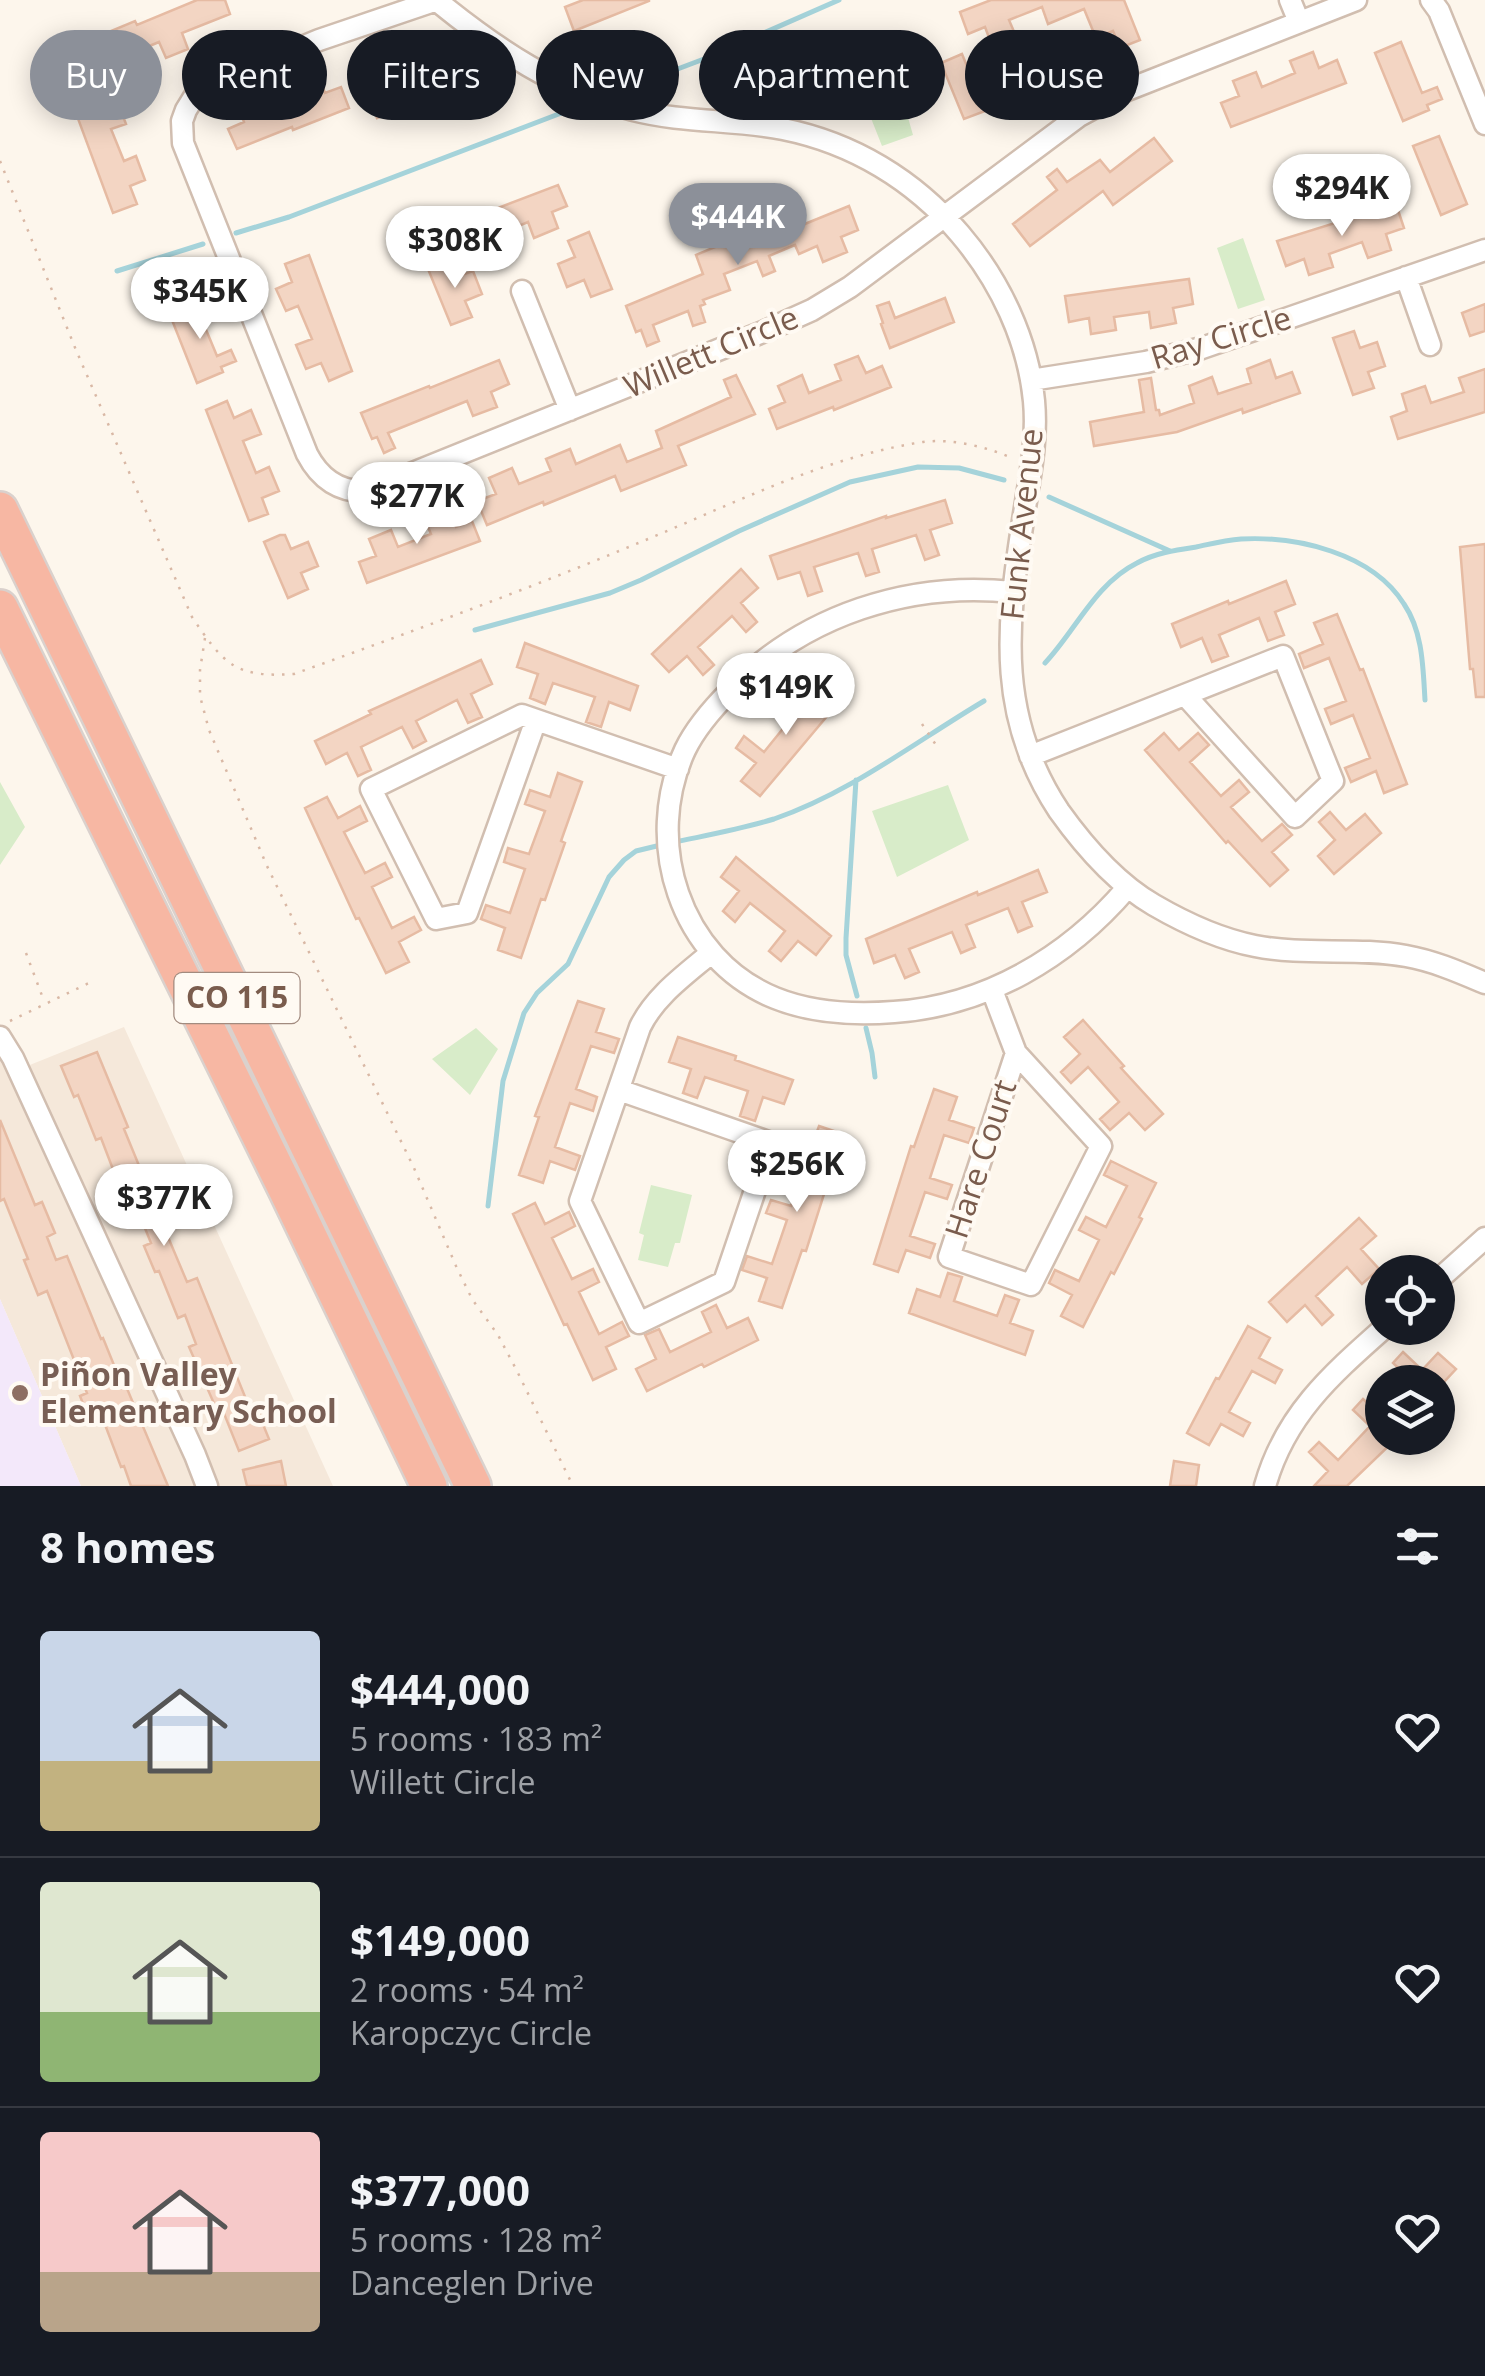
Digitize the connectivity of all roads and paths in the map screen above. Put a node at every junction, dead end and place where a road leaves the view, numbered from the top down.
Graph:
1 (436, 0) edge
2 (1290, 0) edge
3 (1356, 0) edge
4 (1431, 0) edge
5 (1299, 22) junction
6 (1139, 85) edge
7 (1074, 120) edge
8 (1485, 124) edge
9 (0, 161) edge
10 (944, 216) junction
11 (1485, 250) edge
12 (1406, 277) junction
13 (522, 291) dead end
14 (1430, 345) dead end
15 (1031, 380) junction
16 (570, 410) junction
17 (1032, 467) junction
18 (0, 510) edge
19 (1013, 592) junction
20 (0, 608) edge
21 (205, 636) junction
22 (1185, 695) junction
23 (536, 720) junction
24 (922, 724) dead end
25 (936, 745) dead end
26 (1030, 756) junction
27 (678, 768) junction
28 (1128, 888) junction
29 (26, 953) dead end
30 (712, 953) junction
31 (93, 981) dead end
32 (1485, 983) edge
33 (992, 990) junction
34 (44, 1002) junction
35 (4, 1029) edge
36 (1016, 1052) junction
37 (619, 1090) junction
38 (1485, 1238) edge
39 (1455, 1265) edge
40 (1365, 1345) edge
41 (207, 1486) edge
42 (429, 1486) edge
43 (473, 1486) edge
44 (573, 1486) edge
45 (1265, 1486) edge

1 - 10 street, Funk Avenue
1 - 16 street, Willett Circle
2 - 5 street
3 - 5 street
4 - 8 street
5 - 6 street
7 - 10 street
9 - 21 path
10 - 15 street, Funk Avenue
10 - 16 street, Willett Circle
11 - 12 street, Ray Circle
12 - 14 street
12 - 15 street, Ray Circle
13 - 16 street
15 - 17 street, Funk Avenue
17 - 19 street, Funk Avenue
17 - 21 path
18 - 43 highway, CO 115
19 - 26 street, Funk Avenue
19 - 27 street
20 - 42 highway, CO 115
21 - 44 path
22 - 22 street
22 - 26 street
23 - 23 street
23 - 27 street
24 - 25 path
26 - 28 street, Funk Avenue
27 - 30 street
28 - 32 street, Funk Avenue
28 - 33 street
29 - 34 path
30 - 33 street
30 - 37 street
31 - 34 path
33 - 36 street, Hare Court
34 - 35 path
35 - 41 street
36 - 36 street, Hare Court
37 - 37 street
38 - 39 street
40 - 45 street

